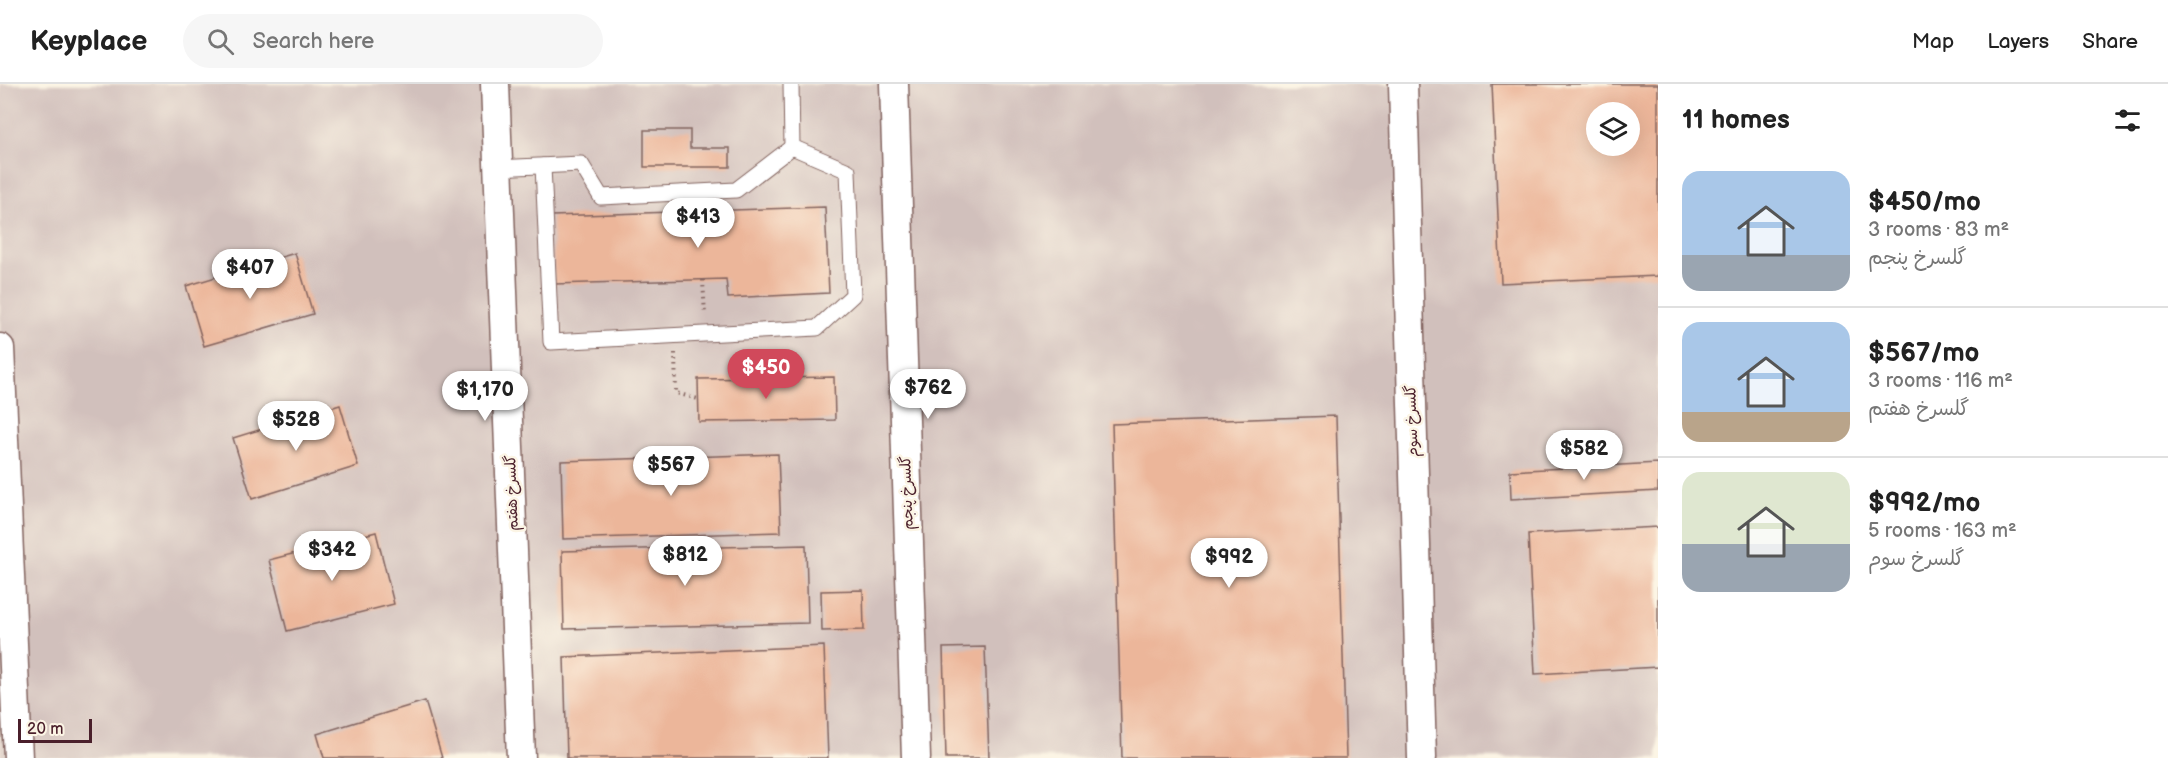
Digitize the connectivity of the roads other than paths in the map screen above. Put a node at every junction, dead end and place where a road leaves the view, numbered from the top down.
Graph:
1 (495, 84) edge
2 (791, 84) edge
3 (894, 84) edge
4 (1403, 84) edge
5 (792, 147) junction
6 (543, 166) junction
7 (498, 168) junction
8 (0, 348) edge
9 (18, 758) edge
10 (521, 758) edge
11 (916, 758) edge
12 (1422, 758) edge

1 - 7 street, گلسرخ هفتم
2 - 5 lane
3 - 11 street, گلسرخ پنجم
4 - 12 street, گلسرخ سوم
5 - 6 lane
5 - 6 lane
6 - 7 lane
7 - 10 street, گلسرخ هفتم
8 - 9 street

